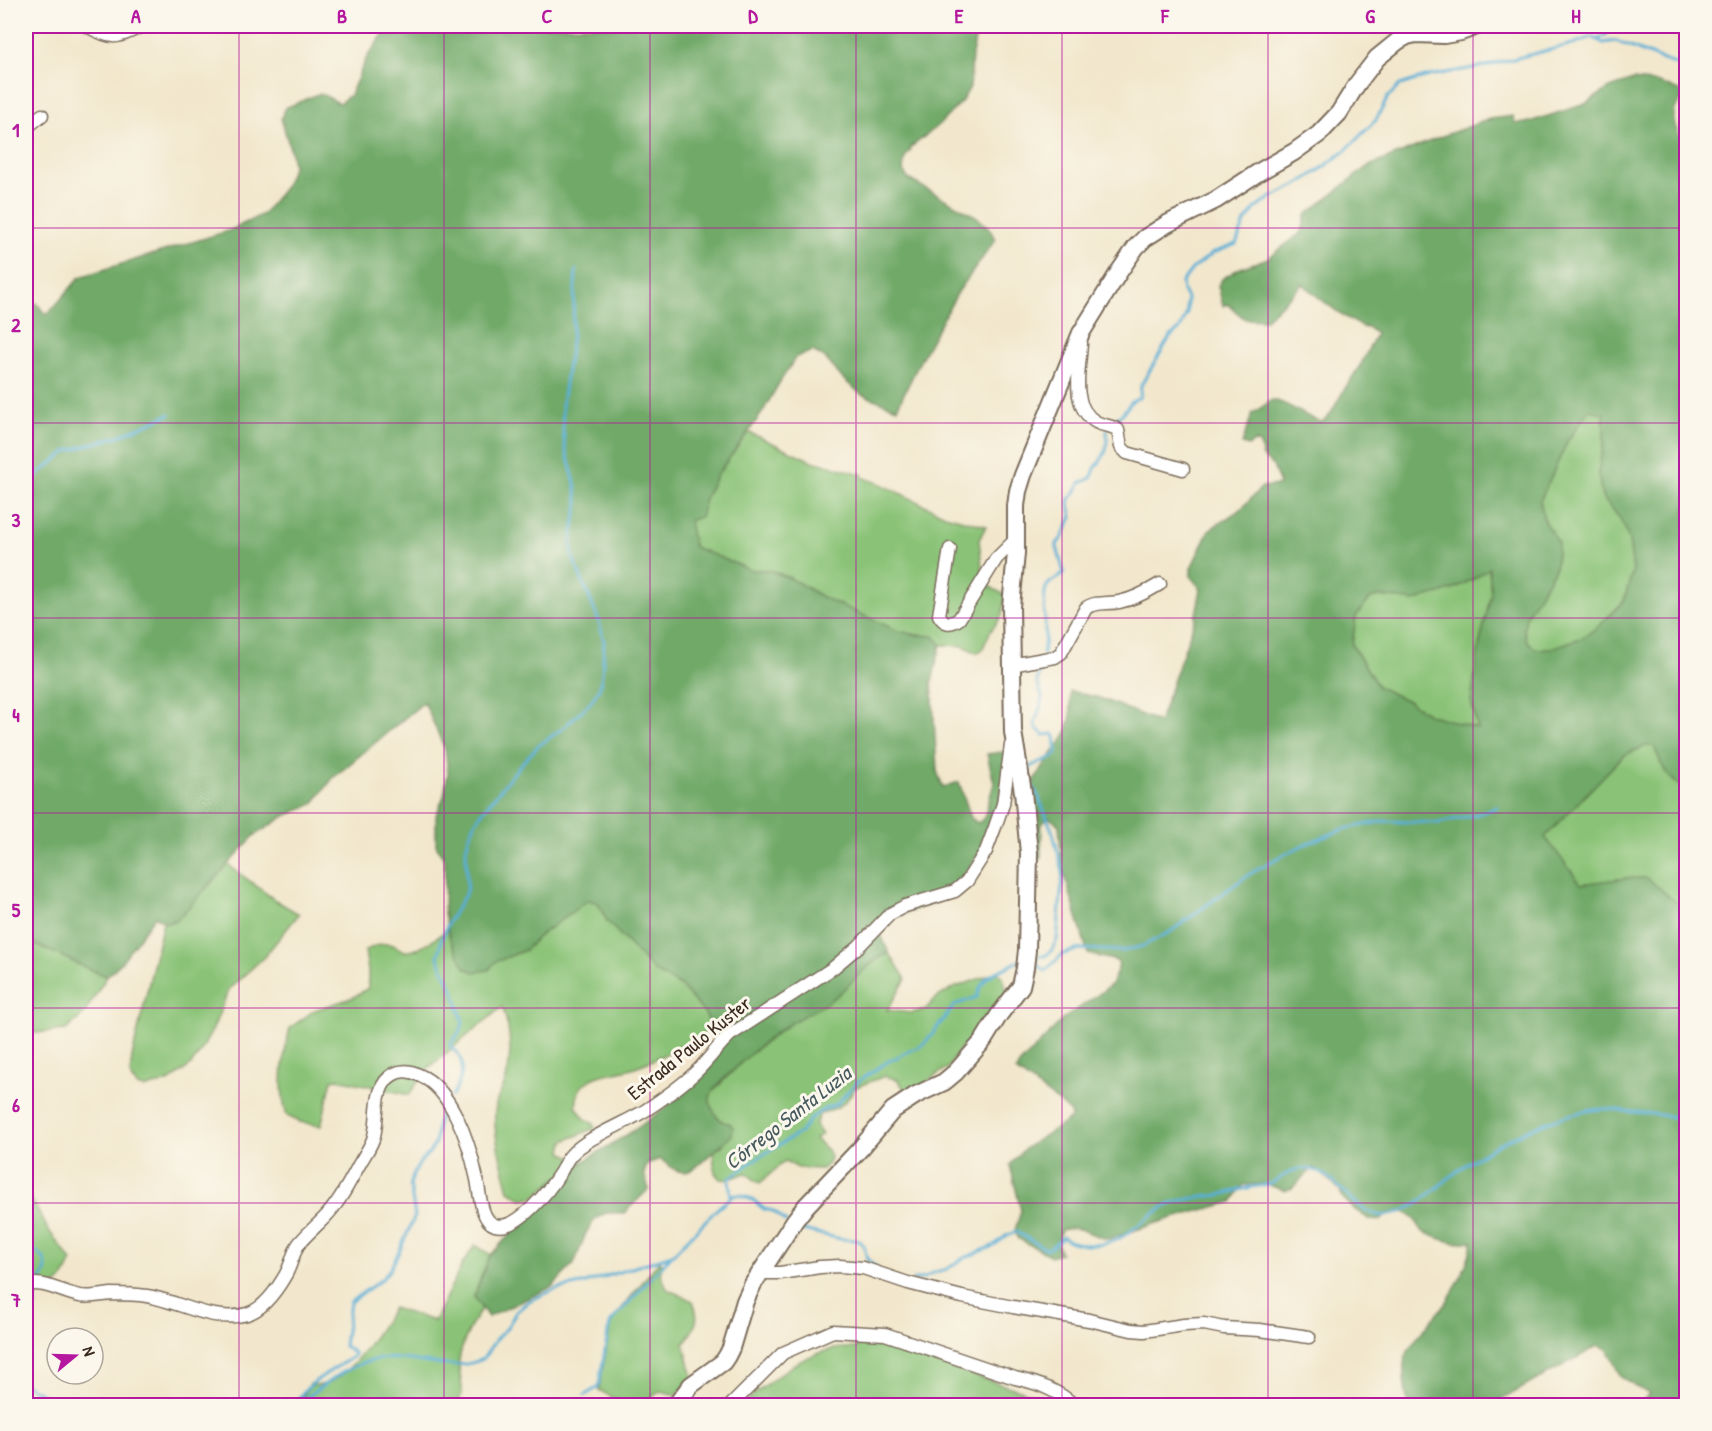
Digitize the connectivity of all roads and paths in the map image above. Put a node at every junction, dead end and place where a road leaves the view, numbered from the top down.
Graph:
1 (87, 26) edge
2 (141, 26) edge
3 (1477, 26) edge
4 (42, 115) dead end
5 (26, 129) edge
6 (1081, 333) junction
7 (1183, 469) dead end
8 (1016, 539) junction
9 (950, 549) dead end
10 (1160, 584) dead end
11 (1011, 665) junction
12 (1013, 732) junction
13 (760, 1273) junction
14 (26, 1285) edge
15 (1309, 1337) dead end
16 (675, 1406) edge
17 (730, 1406) edge
18 (1075, 1406) edge

1 - 2 street
3 - 6 street
4 - 5 street
6 - 7 street
6 - 8 street
8 - 9 street
8 - 11 street
10 - 11 street
11 - 12 street
12 - 13 street
12 - 14 street, Estrada Paulo Kuster
13 - 15 street
13 - 16 street
17 - 18 street

